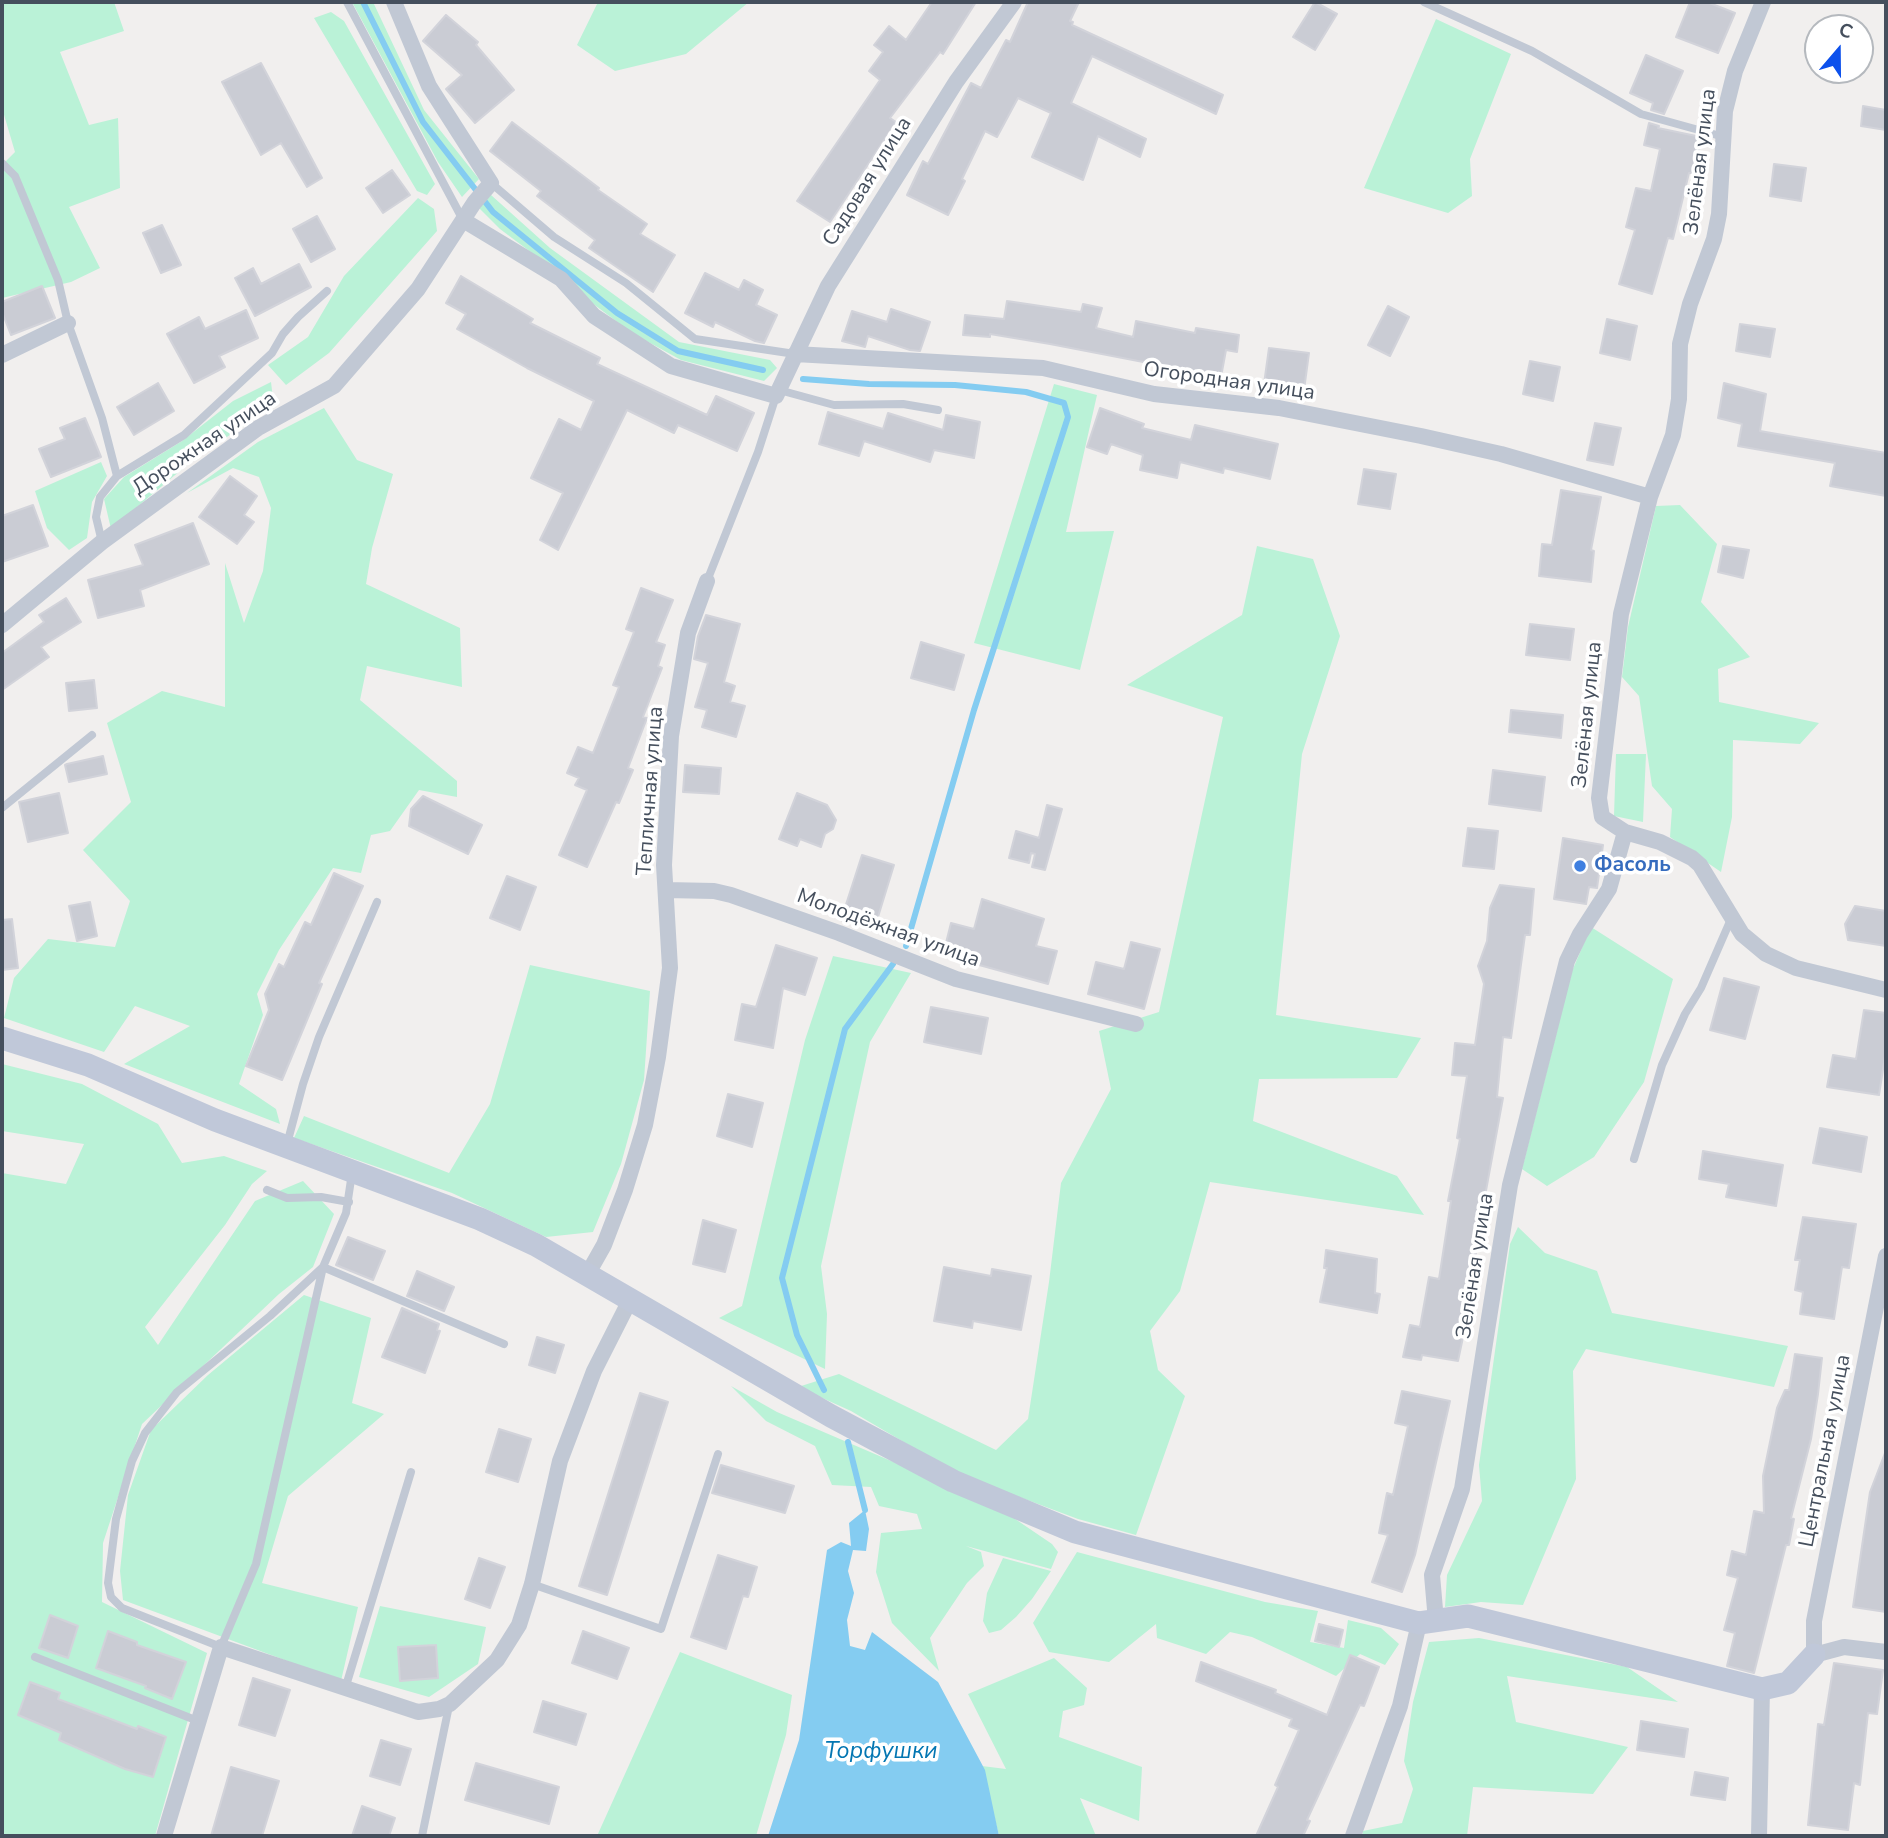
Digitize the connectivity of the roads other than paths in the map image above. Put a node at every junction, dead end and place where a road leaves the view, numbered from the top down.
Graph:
1 (346, 2) edge
2 (394, 2) edge
3 (1014, 2) edge
4 (1424, 2) edge
5 (1763, 2) edge
6 (1724, 137) junction
7 (2, 163) edge
8 (483, 192) junction
9 (463, 220) junction
10 (327, 291) dead end
11 (68, 323) junction
12 (794, 354) junction
13 (2, 355) edge
14 (778, 393) junction
15 (938, 410) dead end
16 (117, 476) junction
17 (1650, 497) junction
18 (102, 542) junction
19 (706, 581) joint
20 (2, 625) edge
21 (92, 735) dead end
22 (2, 808) edge
23 (1625, 832) junction
24 (666, 890) junction
25 (377, 902) dead end
26 (1731, 918) junction
27 (1886, 990) edge
28 (1136, 1024) dead end
29 (2, 1038) edge
30 (286, 1147) junction
31 (1634, 1158) dead end
32 (352, 1171) junction
33 (267, 1190) dead end
34 (349, 1202) junction
35 (1886, 1256) edge
36 (323, 1267) junction
37 (587, 1275) junction
38 (630, 1300) junction
39 (504, 1344) dead end
40 (718, 1454) dead end
41 (411, 1472) dead end
42 (532, 1584) junction
43 (1427, 1622) junction
44 (221, 1647) junction
45 (1886, 1652) edge
46 (1814, 1655) junction
47 (35, 1657) dead end
48 (345, 1689) junction
49 (1762, 1689) junction
50 (450, 1704) junction
51 (198, 1721) junction
52 (164, 1836) edge
53 (422, 1836) edge
54 (1353, 1836) edge
55 (1759, 1836) edge

1 - 9 lane
2 - 8 street
3 - 12 street, Садовая улица
4 - 6 lane
5 - 6 street, Зелёная улица
6 - 17 street, Зелёная улица
7 - 11 lane
8 - 9 street, Дорожная улица
8 - 12 lane
9 - 14 street
9 - 18 street, Дорожная улица
10 - 16 lane
11 - 13 street
11 - 16 lane
12 - 14 street, Садовая улица
12 - 17 street, Огородная улица
14 - 15 lane
14 - 19 lane, Тепличная улица
16 - 18 lane
17 - 23 street, Зелёная улица
18 - 20 street, Дорожная улица
19 - 24 street, Тепличная улица
21 - 22 lane
23 - 26 street
23 - 43 street, Зелёная улица
24 - 28 street, Молодёжная улица
24 - 37 street, Тепличная улица
25 - 30 lane
26 - 27 street
26 - 31 lane
29 - 30 street
30 - 32 street
32 - 34 lane
32 - 37 street
33 - 34 lane
34 - 36 lane
35 - 46 street, Центральная улица
36 - 39 lane
36 - 44 lane
36 - 44 lane
37 - 38 street
38 - 42 street
38 - 43 street
40 - 42 lane
41 - 48 lane
42 - 50 street
43 - 49 street
43 - 54 street, Зелёная улица
44 - 48 street
44 - 51 street
45 - 46 street
46 - 49 street
47 - 51 lane
48 - 50 street
49 - 55 street
50 - 53 lane
51 - 52 street

